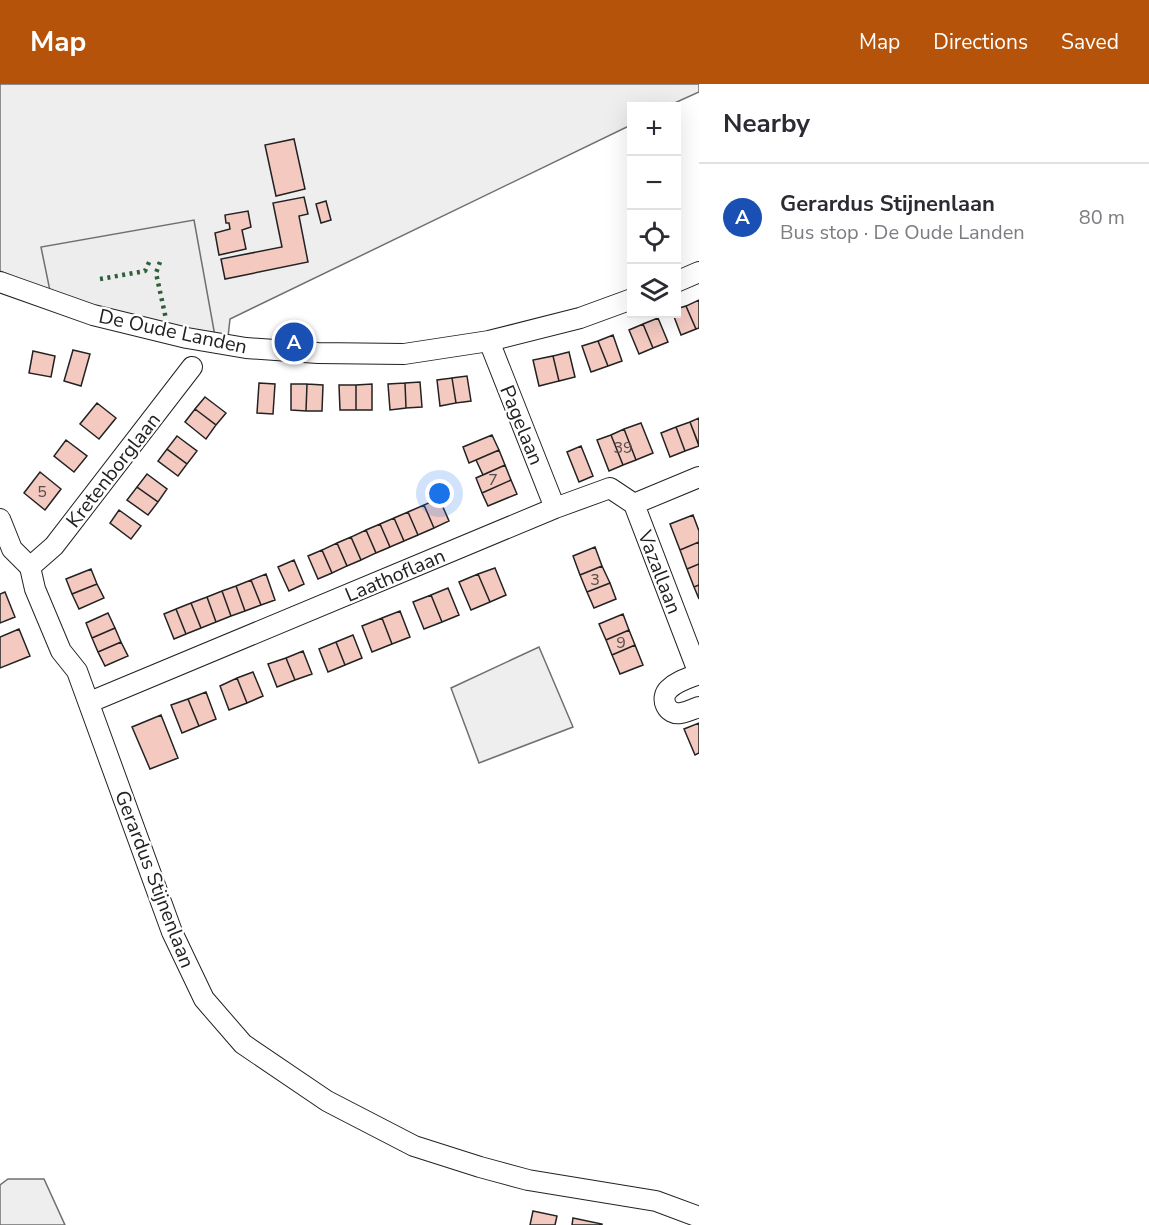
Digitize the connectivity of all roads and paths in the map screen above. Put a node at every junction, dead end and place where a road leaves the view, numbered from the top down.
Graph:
1 (699, 272) edge
2 (681, 280) edge
3 (0, 282) edge
4 (627, 301) edge
5 (489, 341) junction
6 (192, 368) dead end
7 (699, 477) edge
8 (634, 504) junction
9 (555, 508) junction
10 (0, 519) edge
11 (6, 552) edge
12 (30, 567) junction
13 (699, 674) edge
14 (90, 702) junction
15 (699, 706) edge
16 (699, 1217) edge

1 - 2 street
3 - 5 street, De Oude Landen
4 - 5 street, De Oude Landen
5 - 9 street, Pagelaan
6 - 12 street, Kretenborglaan
7 - 8 street
8 - 9 street, Laathoflaan
8 - 13 street, Vazallaan
9 - 14 street, Laathoflaan
10 - 11 street, Gerardus Stijnenlaan
11 - 12 street, Gerardus Stijnenlaan
12 - 14 street, Gerardus Stijnenlaan
13 - 15 street
14 - 16 street, Gerardus Stijnenlaan

